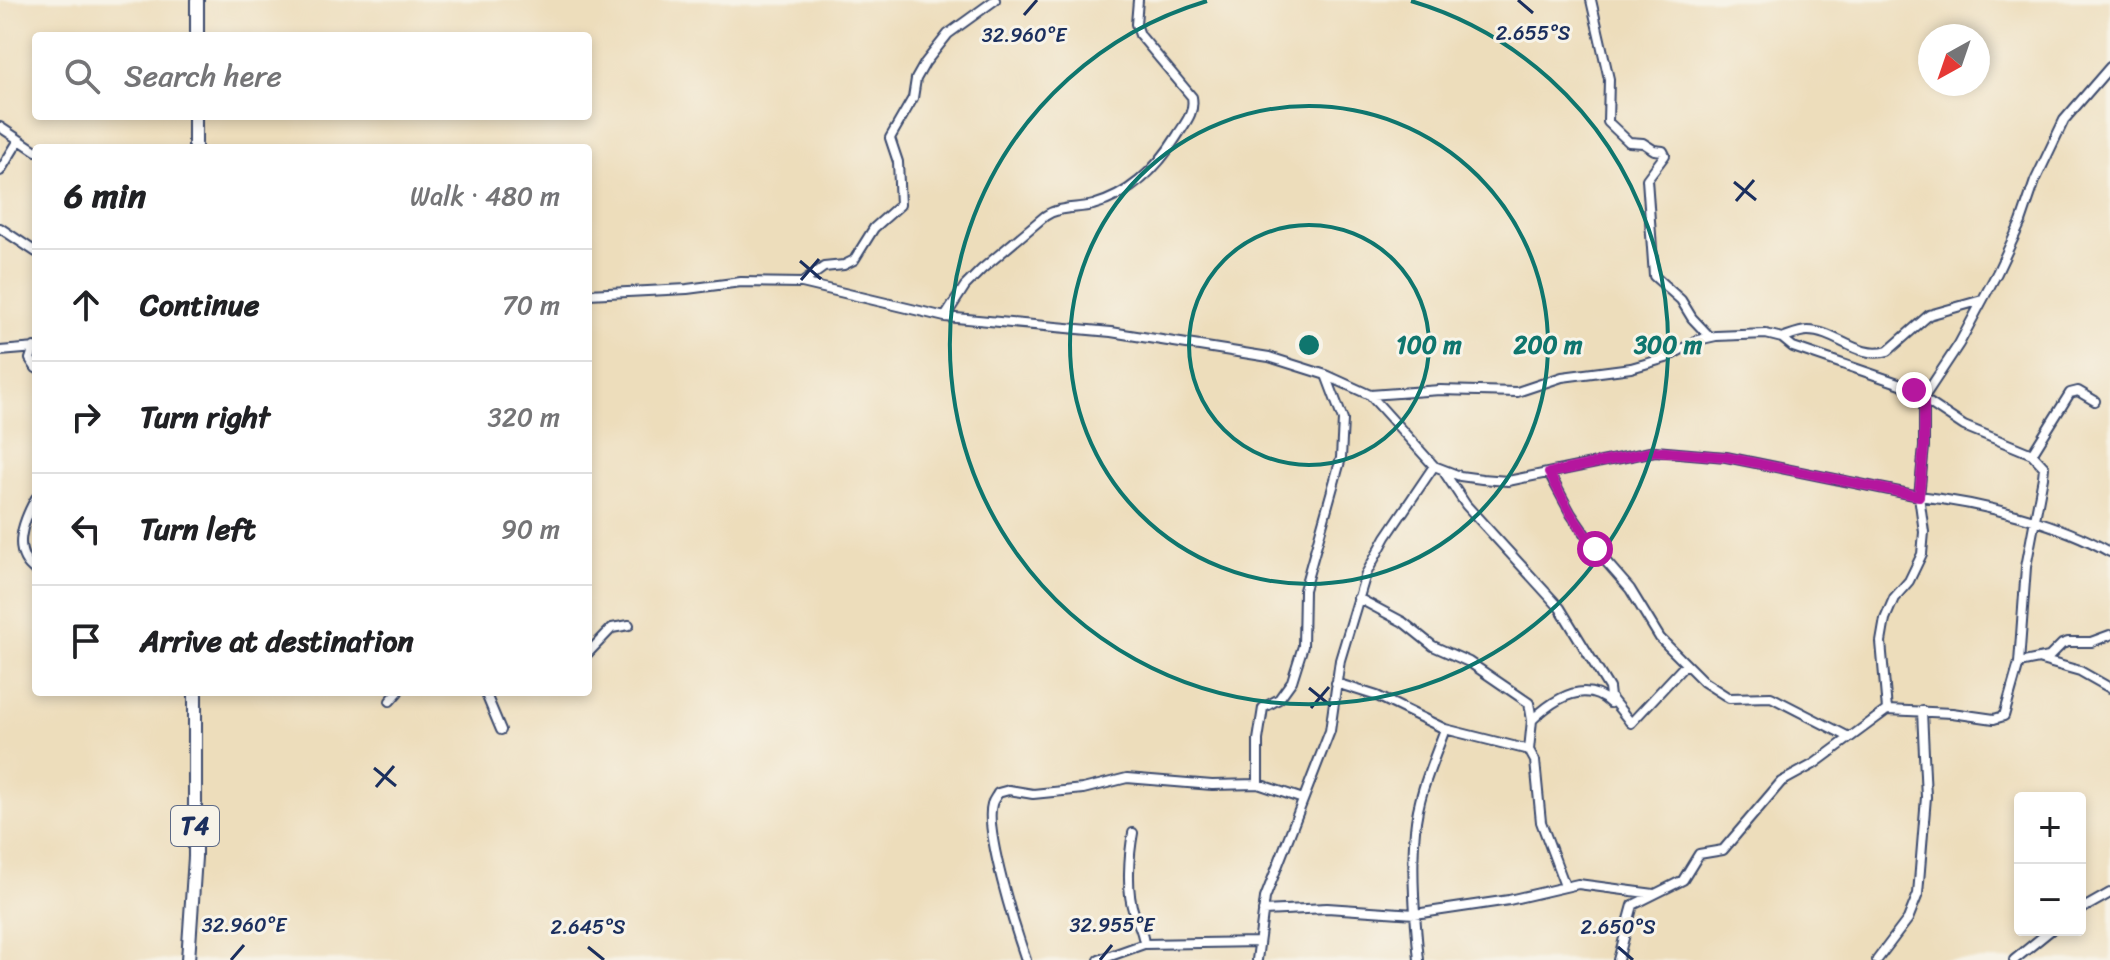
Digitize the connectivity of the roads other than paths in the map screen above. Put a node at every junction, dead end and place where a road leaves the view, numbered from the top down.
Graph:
1 (197, 0) edge
2 (995, 0) edge
3 (1138, 0) edge
4 (1591, 0) edge
5 (197, 32) edge
6 (2110, 67) edge
7 (195, 120) edge
8 (0, 127) edge
9 (19, 140) junction
10 (195, 144) edge
11 (32, 148) edge
12 (0, 171) edge
13 (0, 228) edge
14 (32, 249) edge
15 (802, 283) junction
16 (592, 294) edge
17 (1982, 300) junction
18 (945, 317) junction
19 (1710, 337) junction
20 (1782, 338) junction
21 (32, 347) edge
22 (1, 350) edge
23 (1326, 375) junction
24 (1370, 395) junction
25 (1924, 397) junction
26 (2095, 401) dead end
27 (2032, 454) junction
28 (1434, 466) junction
29 (1444, 471) junction
30 (1549, 473) junction
31 (1919, 496) junction
32 (32, 508) edge
33 (2034, 522) junction
34 (2110, 552) edge
35 (32, 568) edge
36 (1358, 598) junction
37 (629, 625) dead end
38 (2110, 635) edge
39 (592, 649) edge
40 (2040, 660) junction
41 (2019, 663) junction
42 (1686, 664) junction
43 (1336, 683) junction
44 (2110, 688) edge
45 (195, 696) edge
46 (394, 696) edge
47 (487, 696) edge
48 (390, 701) dead end
49 (1887, 710) junction
50 (1922, 711) junction
51 (1532, 720) junction
52 (1631, 723) junction
53 (1445, 729) junction
54 (501, 730) dead end
55 (1849, 737) junction
56 (1529, 750) junction
57 (1258, 784) junction
58 (1303, 799) junction
59 (1133, 833) dead end
60 (1565, 886) junction
61 (2110, 893) edge
62 (1655, 894) junction
63 (2086, 907) edge
64 (1263, 911) junction
65 (1415, 914) junction
66 (2044, 936) edge
67 (1259, 942) junction
68 (1144, 944) junction
69 (188, 960) edge
70 (1026, 960) edge
71 (1099, 960) edge
72 (1257, 960) edge
73 (1419, 960) edge
74 (1618, 960) edge
75 (1877, 960) edge
76 (2014, 960) edge

1 - 5 highway
2 - 15 street
3 - 18 street
4 - 19 street
6 - 17 street
7 - 10 highway
8 - 9 street
9 - 11 street
9 - 12 street
13 - 14 street
15 - 16 street
15 - 18 street
17 - 20 street
17 - 25 street
18 - 23 street
19 - 20 street
19 - 24 street
20 - 25 street
21 - 22 street
23 - 24 street
23 - 57 street
24 - 28 street
25 - 27 street
25 - 31 street
26 - 27 street
27 - 33 street
28 - 29 street
28 - 36 street
29 - 30 street
29 - 52 street
30 - 31 street
30 - 42 street
31 - 33 street
31 - 49 street
32 - 35 street
33 - 34 street
33 - 41 street
36 - 43 street
36 - 51 street
37 - 39 street
38 - 40 street
40 - 41 street
40 - 44 street
41 - 50 street
42 - 52 street
42 - 55 street
43 - 53 street
43 - 58 street
45 - 69 highway, T4
46 - 48 street
47 - 54 street
49 - 50 street
49 - 55 street
50 - 75 street
51 - 52 street
51 - 56 street
53 - 56 street
53 - 65 street
55 - 62 street
56 - 60 street
57 - 58 street
57 - 70 street
58 - 64 street
59 - 68 street
60 - 62 street
60 - 65 street
61 - 63 street
62 - 74 street
64 - 65 street
64 - 67 street
65 - 73 street
66 - 76 street
67 - 68 street
67 - 72 street
68 - 71 street

